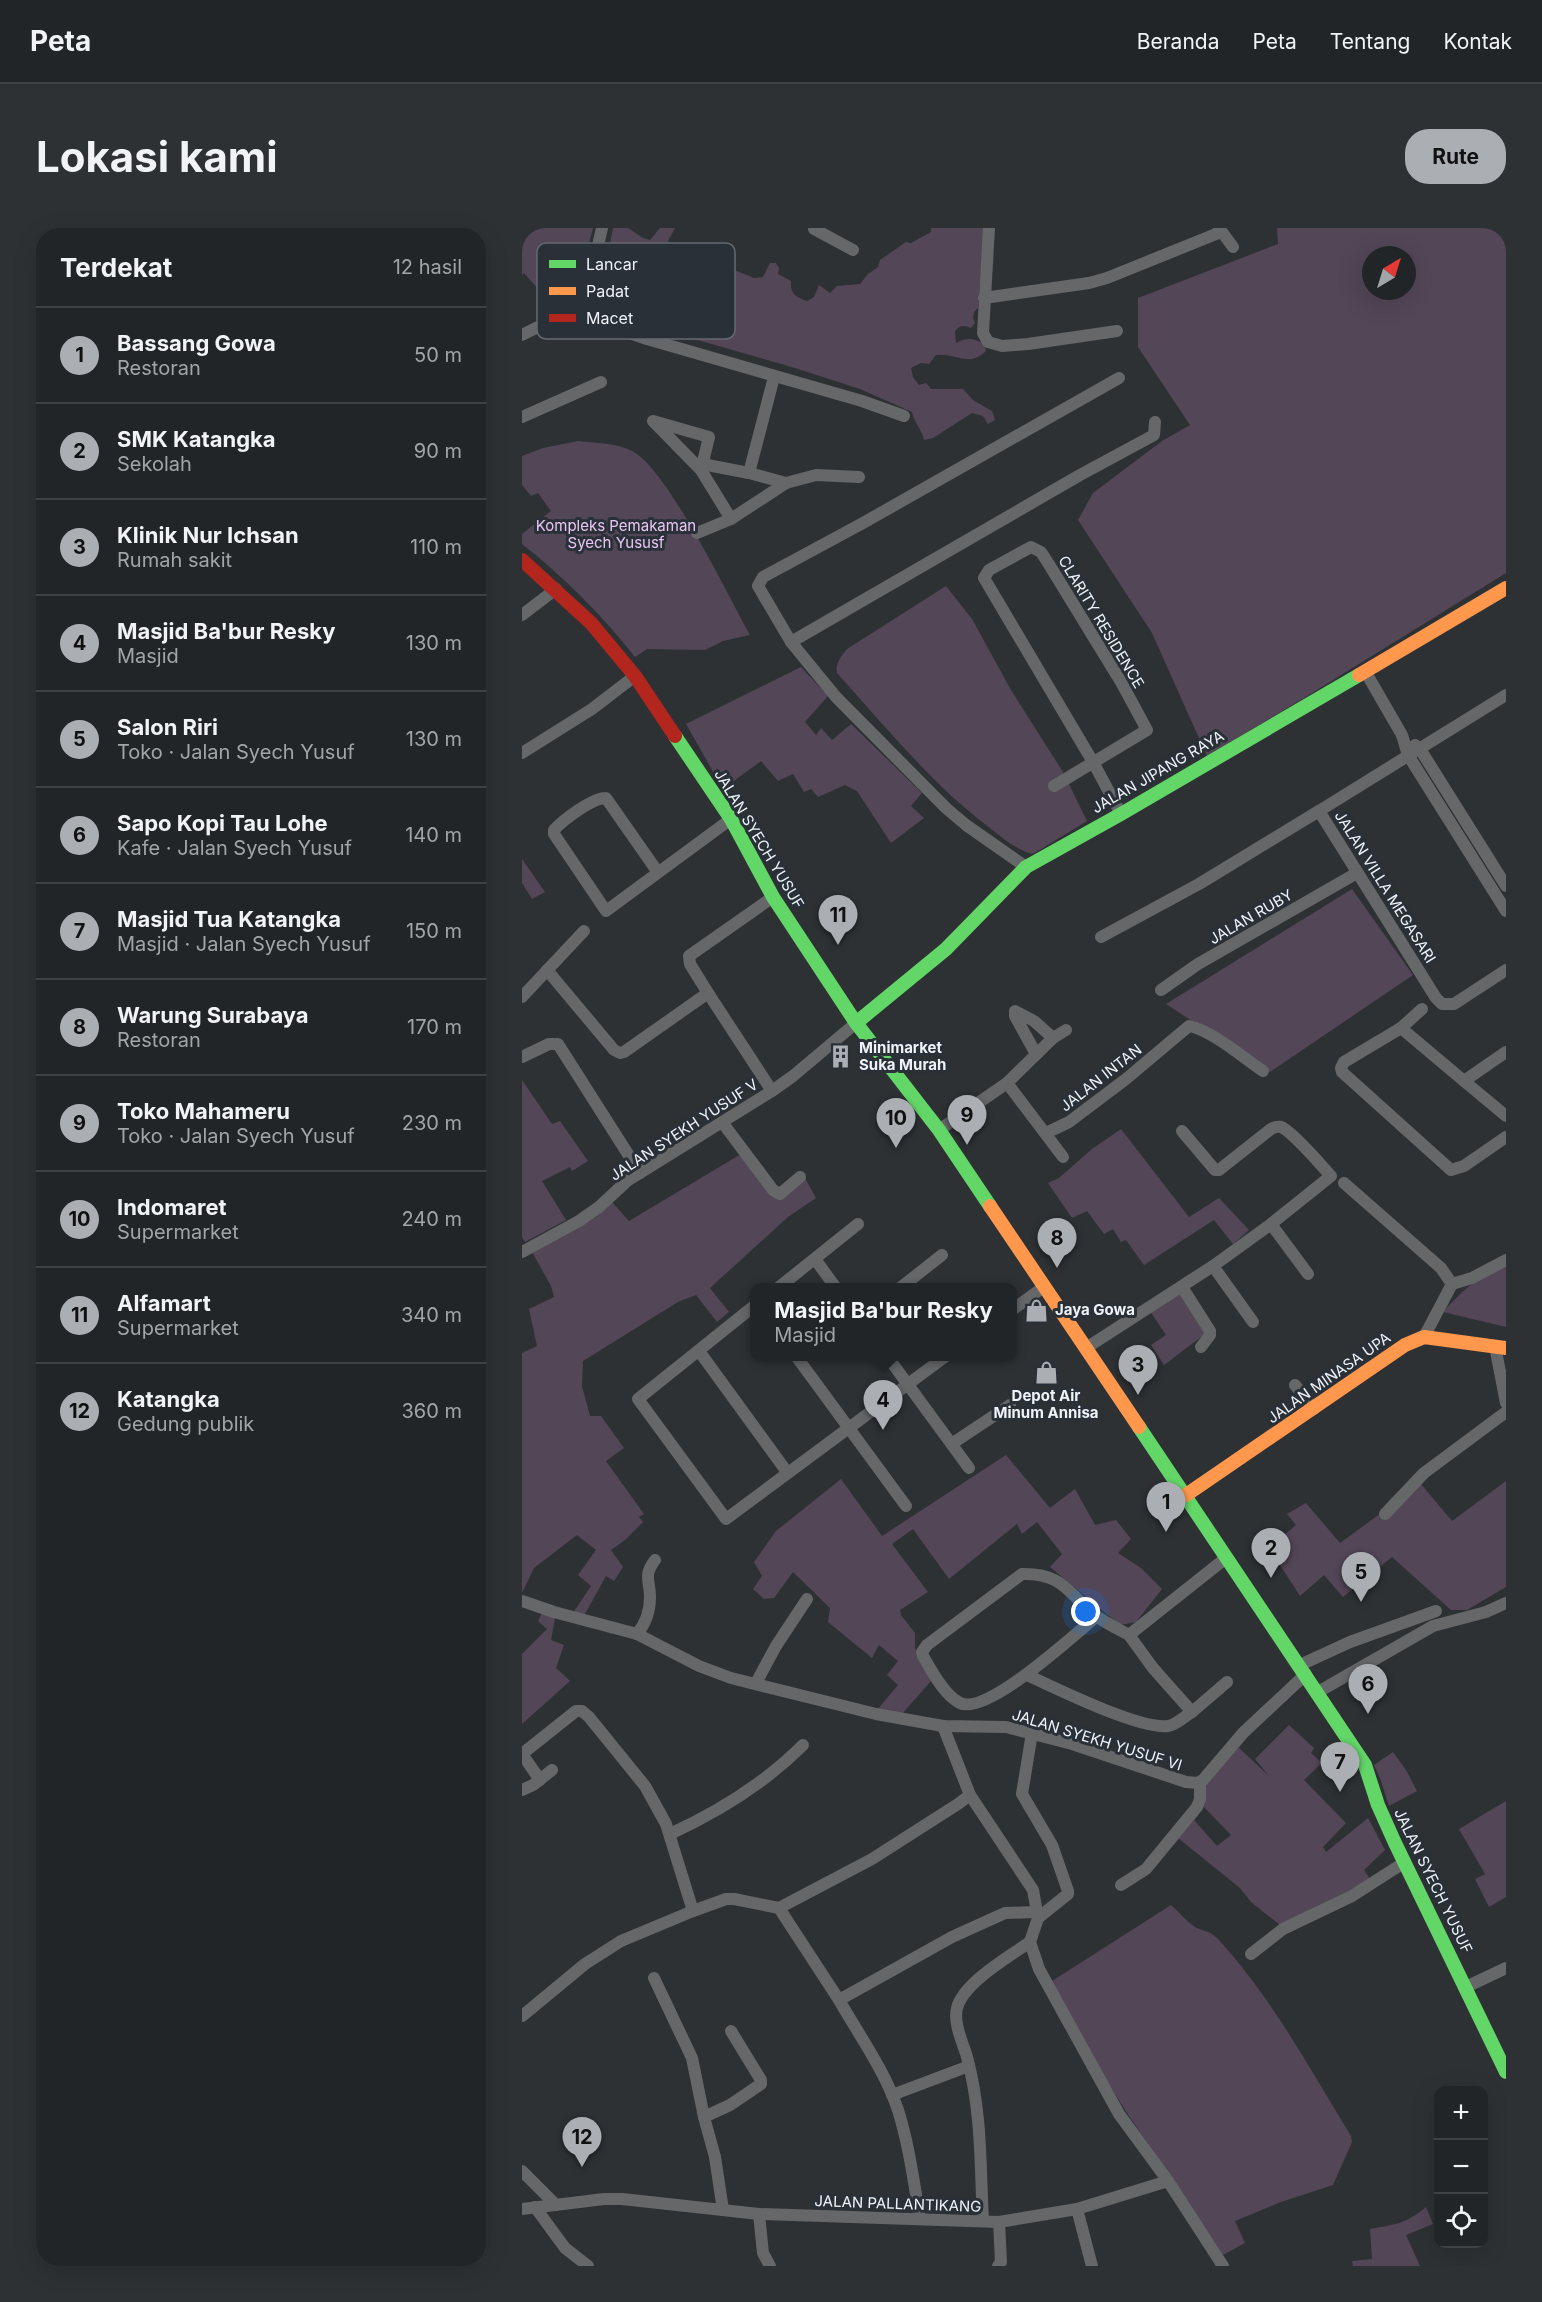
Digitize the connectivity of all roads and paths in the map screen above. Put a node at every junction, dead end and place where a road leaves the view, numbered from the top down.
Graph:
1 (602, 228) edge
2 (814, 228) edge
3 (989, 228) edge
4 (1220, 230) edge
5 (599, 243) edge
6 (1233, 247) dead end
7 (853, 250) dead end
8 (984, 298) junction
9 (537, 328) edge
10 (1116, 332) dead end
11 (522, 335) edge
12 (647, 339) edge
13 (774, 377) junction
14 (1119, 378) dead end
15 (601, 382) dead end
16 (904, 416) dead end
17 (522, 417) edge
18 (1155, 423) dead end
19 (702, 467) junction
20 (749, 473) junction
21 (859, 477) dead end
22 (786, 483) junction
23 (731, 519) junction
24 (697, 533) dead end
25 (522, 560) edge
26 (1506, 588) edge
27 (556, 589) junction
28 (522, 615) edge
29 (792, 642) junction
30 (1365, 671) junction
31 (635, 676) junction
32 (1506, 695) edge
33 (1402, 735) junction
34 (1420, 749) junction
35 (522, 753) edge
36 (1408, 756) junction
37 (1096, 761) junction
38 (1054, 786) dead end
39 (1319, 811) junction
40 (1125, 812) junction
41 (731, 819) junction
42 (1026, 867) junction
43 (657, 872) junction
44 (1357, 873) junction
45 (1506, 886) edge
46 (773, 897) junction
47 (1506, 911) edge
48 (584, 931) dead end
49 (1101, 937) dead end
50 (548, 970) junction
51 (1506, 970) edge
52 (1161, 990) dead end
53 (708, 993) junction
54 (522, 997) edge
55 (1422, 1009) dead end
56 (856, 1023) junction
57 (1401, 1028) junction
58 (1066, 1030) dead end
59 (1053, 1038) junction
60 (1506, 1052) edge
61 (1036, 1054) junction
62 (522, 1057) edge
63 (1263, 1071) dead end
64 (1464, 1080) junction
65 (1006, 1083) junction
66 (772, 1091) junction
67 (1506, 1116) edge
68 (722, 1122) junction
69 (939, 1130) junction
70 (1182, 1131) dead end
71 (1046, 1133) junction
72 (1506, 1137) edge
73 (1063, 1157) dead end
74 (640, 1173) junction
75 (800, 1177) dead end
76 (1344, 1183) dead end
77 (858, 1224) dead end
78 (1271, 1224) junction
79 (522, 1252) edge
80 (942, 1255) dead end
81 (815, 1259) junction
82 (1506, 1260) edge
83 (1213, 1266) junction
84 (1308, 1274) dead end
85 (783, 1283) edge
86 (833, 1283) edge
87 (905, 1283) edge
88 (1452, 1284) junction
89 (1045, 1286) junction
90 (1182, 1287) junction
91 (1017, 1306) edge
92 (750, 1309) edge
93 (1253, 1322) dead end
94 (1424, 1337) junction
95 (1202, 1347) dead end
96 (1500, 1347) edge
97 (1086, 1348) junction
98 (699, 1351) junction
99 (800, 1361) edge
100 (891, 1361) edge
101 (939, 1361) edge
102 (907, 1384) junction
103 (1295, 1385) dead end
104 (1506, 1403) edge
105 (1010, 1405) dead end
106 (1314, 1409) junction
107 (1506, 1412) edge
108 (849, 1427) junction
109 (953, 1443) junction
110 (969, 1468) dead end
111 (787, 1472) junction
112 (1186, 1495) junction
113 (906, 1506) dead end
114 (1385, 1514) dead end
115 (1226, 1558) junction
116 (655, 1560) dead end
117 (807, 1599) dead end
118 (522, 1601) edge
119 (1506, 1603) edge
120 (1436, 1611) dead end
121 (1097, 1616) junction
122 (637, 1634) junction
123 (1129, 1635) junction
124 (1303, 1669) junction
125 (1027, 1675) junction
126 (1227, 1682) dead end
127 (756, 1683) junction
128 (1318, 1692) junction
129 (1192, 1712) junction
130 (943, 1726) junction
131 (1032, 1733) junction
132 (803, 1745) dead end
133 (552, 1770) dead end
134 (540, 1780) junction
135 (1200, 1782) junction
136 (522, 1790) edge
137 (970, 1795) junction
138 (670, 1834) junction
139 (1405, 1862) junction
140 (1121, 1885) dead end
141 (779, 1908) junction
142 (693, 1911) junction
143 (1037, 1915) junction
144 (1030, 1942) junction
145 (1251, 1954) dead end
146 (1506, 1968) edge
147 (654, 1978) dead end
148 (1466, 1988) junction
149 (838, 2000) junction
150 (522, 2016) edge
151 (732, 2031) dead end
152 (969, 2066) junction
153 (1506, 2072) edge
154 (892, 2095) junction
155 (704, 2117) junction
156 (522, 2171) edge
157 (1168, 2181) junction
158 (556, 2205) junction
159 (535, 2207) junction
160 (522, 2209) edge
161 (1077, 2209) junction
162 (723, 2210) junction
163 (759, 2214) junction
164 (920, 2219) junction
165 (983, 2221) junction
166 (999, 2222) junction
167 (588, 2266) edge
168 (770, 2266) edge
169 (998, 2266) edge
170 (1092, 2266) edge
171 (1224, 2266) edge

1 - 5 street
2 - 7 street
3 - 8 street
4 - 6 street
4 - 8 street
8 - 10 street
9 - 11 street
12 - 13 street
13 - 16 street
13 - 20 street
14 - 29 street
15 - 17 street
18 - 29 street
19 - 19 street
19 - 20 street
19 - 23 street
20 - 22 street
21 - 22 street
22 - 23 street
23 - 24 street
25 - 27 main road, JALAN SYECH YUSUF
26 - 30 main road, JALAN JIPANG RAYA
27 - 28 street
27 - 31 main road, JALAN SYECH YUSUF
29 - 42 street
30 - 33 street
30 - 40 main road, JALAN JIPANG RAYA
31 - 35 street
31 - 41 main road, JALAN SYECH YUSUF
32 - 34 street, JALAN VILLA MEGASARI
33 - 34 street
33 - 36 street
34 - 36 street, JALAN VILLA MEGASARI
34 - 45 street
36 - 39 street, JALAN VILLA MEGASARI
36 - 47 street
37 - 37 street, CLARITY RESIDENCE
37 - 38 street
37 - 40 street
39 - 44 street, JALAN VILLA MEGASARI
39 - 49 street
40 - 42 main road, JALAN JIPANG RAYA
41 - 43 street
41 - 46 main road, JALAN SYECH YUSUF
42 - 56 main road, JALAN JIPANG RAYA
43 - 43 street
44 - 51 street, JALAN VILLA MEGASARI
44 - 52 street, JALAN RUBY
46 - 53 street
46 - 56 main road, JALAN SYECH YUSUF
48 - 50 street
50 - 53 street
50 - 54 street
53 - 66 street
55 - 57 street
56 - 66 street, JALAN SYEKH YUSUF V
56 - 69 main road, JALAN SYECH YUSUF
57 - 64 street
57 - 72 street
58 - 59 street
59 - 61 street
59 - 61 street
60 - 64 street
61 - 65 street
62 - 74 street
63 - 71 street, JALAN INTAN
64 - 67 street
65 - 69 street
65 - 71 street
66 - 68 street, JALAN SYEKH YUSUF V
68 - 74 street, JALAN SYEKH YUSUF V
68 - 75 street
69 - 89 main road, JALAN SYECH YUSUF
70 - 78 street
71 - 73 street
74 - 79 street, JALAN SYEKH YUSUF V
76 - 88 street
77 - 81 street
78 - 83 street
78 - 84 street
80 - 87 street
81 - 85 street
81 - 86 street
82 - 88 street
83 - 90 street
83 - 93 street
88 - 94 street
89 - 91 street
89 - 97 main road, JALAN SYECH YUSUF
90 - 95 street
90 - 97 street
92 - 98 street
94 - 96 main road
94 - 106 main road, JALAN MINASA UPA
96 - 104 street
97 - 112 main road, JALAN SYECH YUSUF
98 - 111 street
98 - 111 street
99 - 108 street
100 - 102 street
101 - 102 street
102 - 108 street
102 - 109 street
103 - 106 street
105 - 109 street
106 - 112 main road, JALAN MINASA UPA
107 - 114 street
108 - 111 street
108 - 113 street
109 - 110 street
112 - 115 main road, JALAN SYECH YUSUF
115 - 123 street
115 - 124 main road, JALAN SYECH YUSUF
116 - 122 street
117 - 127 street
118 - 122 street, JALAN SYEKH YUSUF VI
119 - 128 street
120 - 124 street, JALAN SYEKH YUSUF VI
121 - 123 street
121 - 125 street
121 - 125 street
122 - 127 street, JALAN SYEKH YUSUF VI
123 - 129 street
124 - 128 main road, JALAN SYECH YUSUF
124 - 135 street, JALAN SYEKH YUSUF VI
125 - 129 street
126 - 129 street
127 - 130 street, JALAN SYEKH YUSUF VI
128 - 139 main road, JALAN SYECH YUSUF
130 - 131 street, JALAN SYEKH YUSUF VI
130 - 137 street
131 - 135 street, JALAN SYEKH YUSUF VI
131 - 143 street
132 - 138 street
133 - 134 street
134 - 136 street
134 - 138 street
135 - 140 street
137 - 141 street
137 - 143 street
138 - 142 street
139 - 145 street
139 - 148 main road, JALAN SYECH YUSUF
141 - 142 street
141 - 149 street
142 - 150 street
143 - 144 street
143 - 149 street
144 - 152 street
144 - 157 street
146 - 148 street
147 - 155 street
148 - 153 main road, JALAN SYECH YUSUF
149 - 154 street
151 - 155 street
152 - 154 street
152 - 165 street
154 - 164 street
155 - 162 street
156 - 158 street
157 - 161 street, JALAN PALLANTIKANG
157 - 171 street
158 - 159 street, JALAN PALLANTIKANG
158 - 162 street, JALAN PALLANTIKANG
159 - 160 street, JALAN PALLANTIKANG
159 - 167 street
161 - 166 street, JALAN PALLANTIKANG
161 - 170 street
162 - 163 street, JALAN PALLANTIKANG
163 - 164 street, JALAN PALLANTIKANG
163 - 168 street
164 - 165 street, JALAN PALLANTIKANG
165 - 166 street, JALAN PALLANTIKANG
166 - 169 street

